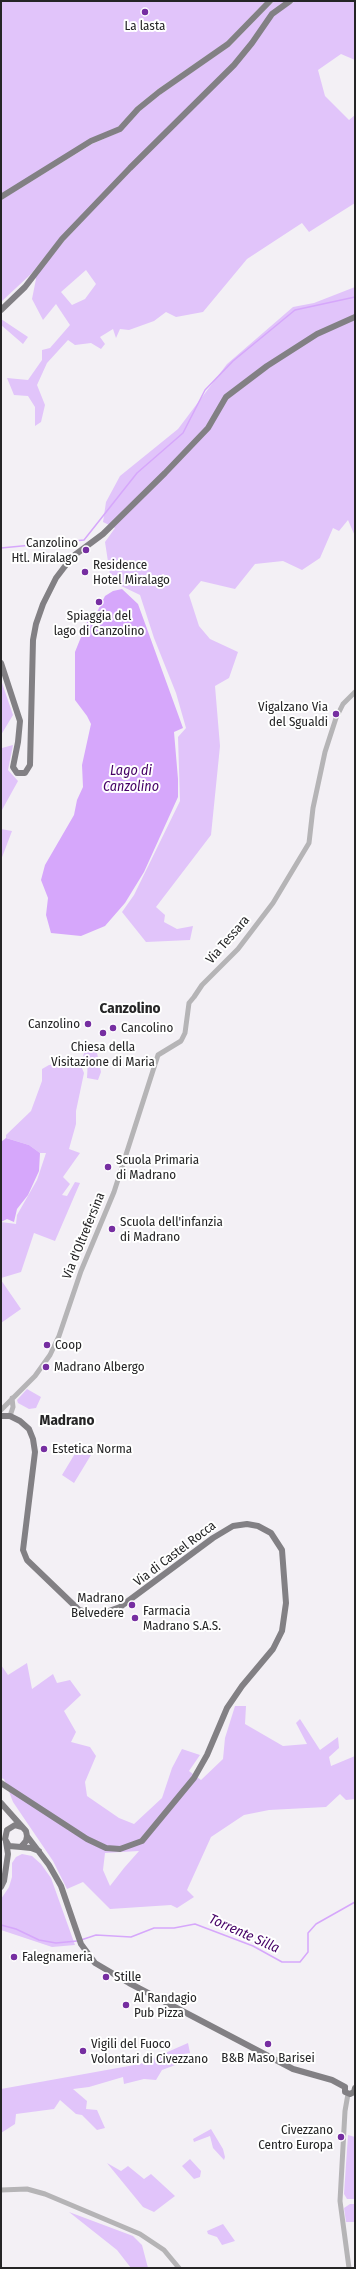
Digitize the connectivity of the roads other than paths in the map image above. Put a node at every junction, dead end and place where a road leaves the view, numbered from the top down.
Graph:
1 (270, 1) edge
2 (290, 1) edge
3 (1, 197) edge
4 (1, 310) edge
5 (355, 317) edge
6 (1, 663) edge
7 (355, 692) edge
8 (158, 1055) joint
9 (12, 1398) junction
10 (1, 1410) edge
11 (1, 1416) edge
12 (10, 1416) junction
13 (1, 1783) edge
14 (1, 1803) edge
15 (12, 1814) junction
16 (11, 1826) junction
17 (22, 1827) junction
18 (27, 1836) junction
19 (6, 1842) junction
20 (19, 1847) junction
21 (39, 1851) junction
22 (8, 1854) junction
23 (1, 1887) edge
24 (345, 2087) junction
25 (355, 2088) edge
26 (348, 2094) junction
27 (1, 2190) edge
28 (178, 2268) edge
29 (349, 2268) edge

1 - 3 main road
2 - 4 main road
5 - 6 main road
7 - 8 street, Via Tessara
8 - 9 street, Via d'Oltrefersina
9 - 10 street, Via d'Oltrefersina
9 - 12 street
11 - 12 main road
12 - 13 main road, Via di Castel Rocca
14 - 15 main road
15 - 16 main road
15 - 17 main road
16 - 17 main road
16 - 19 main road
17 - 18 main road
18 - 20 main road
18 - 21 main road
19 - 20 main road
19 - 22 main road
20 - 21 main road
20 - 22 main road
21 - 24 main road
22 - 23 main road
24 - 25 main road
24 - 26 main road
25 - 26 main road
26 - 29 street
27 - 28 street

